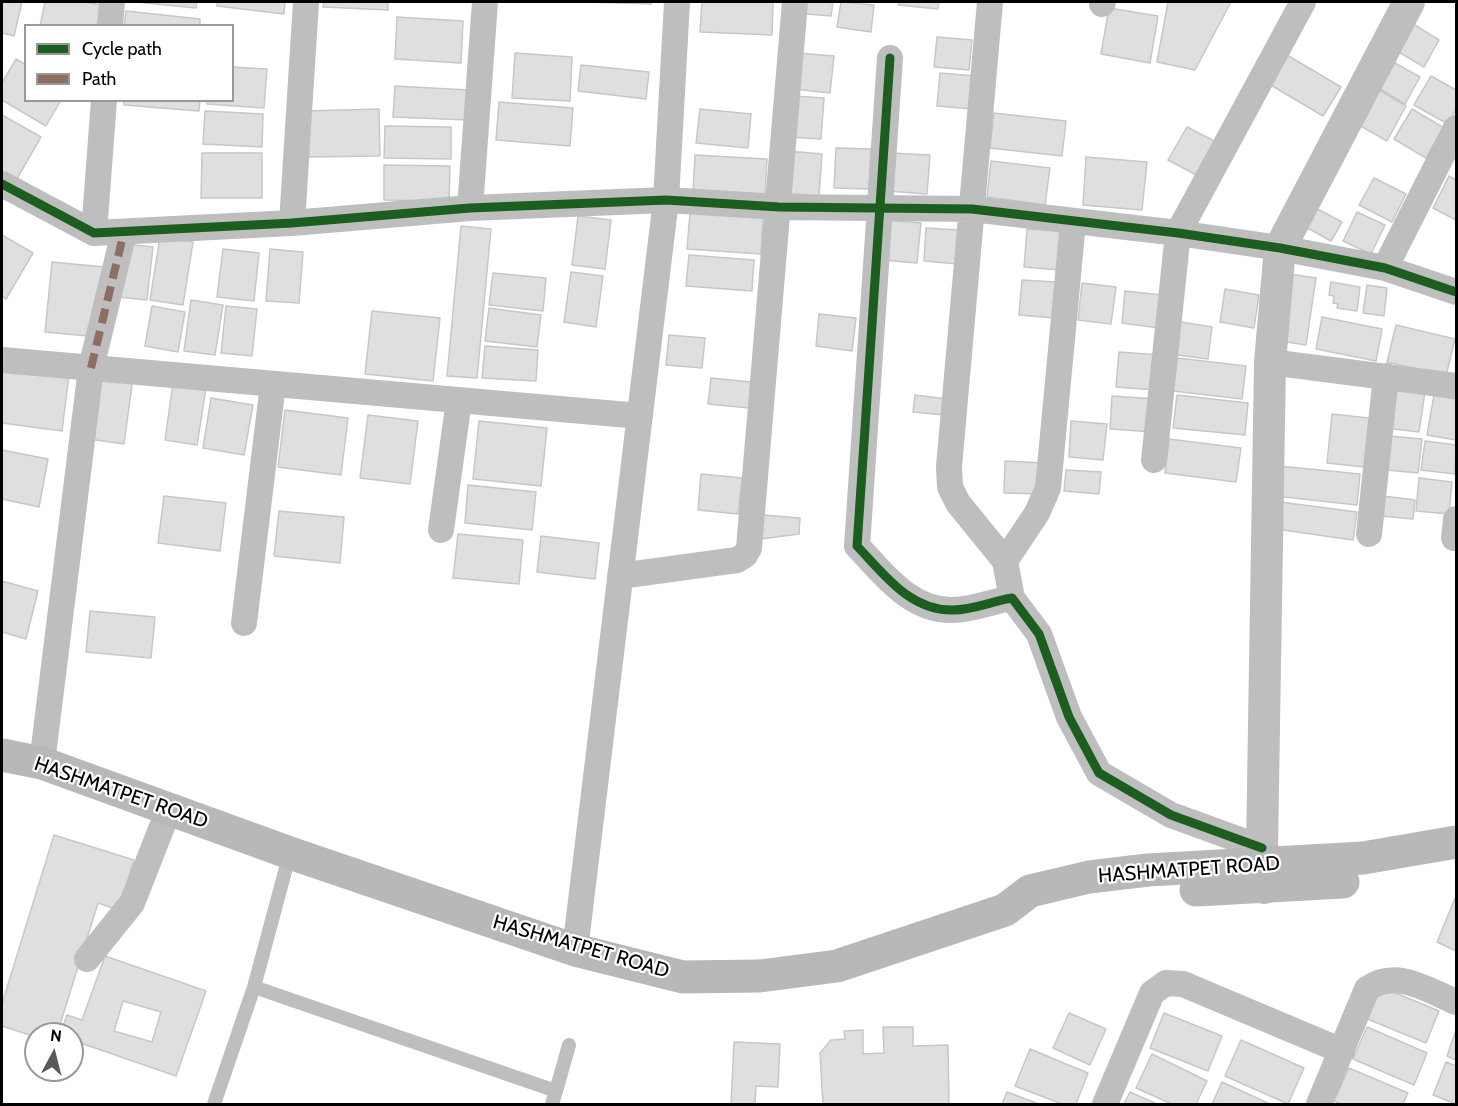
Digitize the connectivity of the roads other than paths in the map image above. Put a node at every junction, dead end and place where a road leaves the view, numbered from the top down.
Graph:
1 (112, 2) edge
2 (306, 2) edge
3 (485, 2) edge
4 (677, 2) edge
5 (795, 2) edge
6 (990, 2) edge
7 (1303, 2) edge
8 (1409, 2) edge
9 (110, 24) edge
10 (890, 58) dead end
11 (104, 102) edge
12 (1456, 128) edge
13 (2, 184) edge
14 (666, 200) junction
15 (779, 207) junction
16 (470, 208) junction
17 (881, 208) junction
18 (972, 208) junction
19 (1072, 222) junction
20 (292, 223) junction
21 (124, 232) junction
22 (94, 233) junction
23 (1178, 233) junction
24 (1280, 248) junction
25 (1385, 267) junction
26 (1456, 292) edge
27 (2, 360) edge
28 (1270, 362) junction
29 (91, 368) junction
30 (1386, 376) junction
31 (273, 384) junction
32 (1456, 386) edge
33 (459, 400) junction
34 (640, 416) junction
35 (1154, 460) dead end
36 (441, 530) dead end
37 (1369, 534) dead end
38 (1005, 561) junction
39 (620, 576) junction
40 (1012, 598) junction
41 (244, 623) dead end
42 (2, 755) edge
43 (42, 763) junction
44 (169, 809) junction
45 (1456, 842) edge
46 (290, 853) junction
47 (1456, 862) edge
48 (1263, 867) junction
49 (575, 950) junction
50 (87, 959) dead end
51 (254, 987) junction
52 (1456, 1002) edge
53 (569, 1045) dead end
54 (1342, 1051) junction
55 (554, 1098) edge
56 (214, 1104) edge
57 (1105, 1104) edge
58 (1319, 1104) edge

1 - 9 street
2 - 20 street
3 - 16 street
4 - 14 street
5 - 15 street
6 - 18 street
7 - 23 street
8 - 24 street
10 - 17 street
11 - 22 street
12 - 25 street
13 - 22 street
14 - 15 street
14 - 16 street
14 - 34 street
15 - 17 street
15 - 39 street
16 - 20 street
17 - 18 street
17 - 40 street
18 - 19 street
18 - 38 street
19 - 23 street
19 - 38 street
20 - 21 street
21 - 22 street
21 - 29 street
23 - 24 street
23 - 35 street
24 - 25 street
24 - 28 street
25 - 26 street
27 - 29 street
28 - 30 street
28 - 48 street
29 - 31 street
29 - 43 street
30 - 32 street
30 - 37 street
31 - 33 street
31 - 41 street
33 - 34 street
33 - 36 street
34 - 39 street
38 - 40 street
39 - 49 street
40 - 48 street
42 - 43 main road, HASHMATPET ROAD
43 - 44 main road, HASHMATPET ROAD
44 - 46 main road, HASHMATPET ROAD
44 - 50 street
45 - 48 main road, HASHMATPET ROAD
46 - 49 main road, HASHMATPET ROAD
46 - 51 lane
47 - 48 main road
48 - 49 main road, HASHMATPET ROAD
51 - 55 lane
51 - 56 lane
52 - 54 street
53 - 55 lane
54 - 57 street
54 - 58 street

